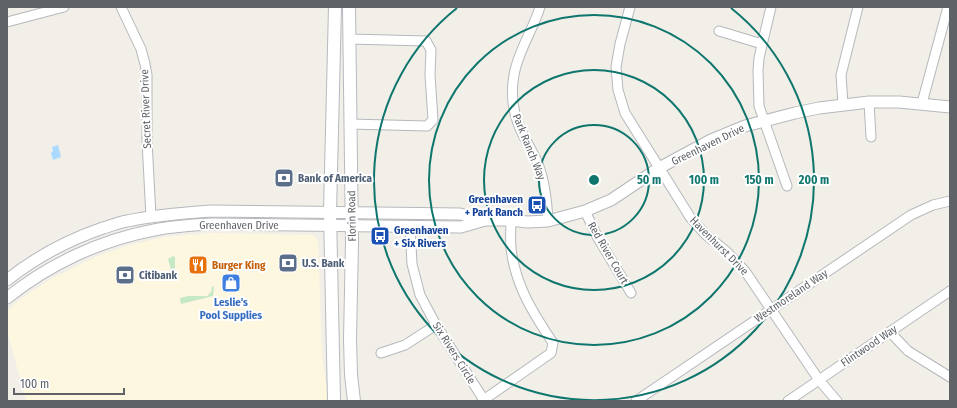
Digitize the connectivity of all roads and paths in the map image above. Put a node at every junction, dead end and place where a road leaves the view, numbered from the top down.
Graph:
1 (64, 7) edge
2 (121, 7) edge
3 (335, 7) edge
4 (349, 7) edge
5 (540, 7) edge
6 (630, 7) edge
7 (772, 7) edge
8 (858, 7) edge
9 (948, 7) edge
10 (7, 22) edge
11 (718, 32) dead end
12 (348, 39) junction
13 (762, 44) junction
14 (869, 102) junction
15 (922, 103) junction
16 (843, 104) junction
17 (950, 107) edge
18 (764, 120) junction
19 (350, 124) junction
20 (871, 137) dead end
21 (659, 168) junction
22 (787, 186) dead end
23 (950, 201) edge
24 (220, 211) junction
25 (330, 212) junction
26 (352, 212) junction
27 (585, 212) junction
28 (151, 217) junction
29 (486, 220) junction
30 (511, 220) junction
31 (548, 221) junction
32 (330, 225) junction
33 (352, 225) junction
34 (410, 226) junction
35 (153, 230) junction
36 (95, 247) junction
37 (7, 280) edge
38 (950, 291) edge
39 (631, 293) dead end
40 (7, 298) edge
41 (772, 310) junction
42 (436, 325) junction
43 (890, 332) junction
44 (381, 354) dead end
45 (950, 377) edge
46 (819, 380) junction
47 (483, 400) edge
48 (334, 401) edge
49 (354, 401) edge
50 (636, 401) edge
51 (788, 401) edge
52 (836, 401) edge

1 - 10 street
2 - 28 street, Secret River Drive
3 - 25 main road, Florin Road
4 - 12 main road, Florin Road
5 - 31 street, Park Ranch Way
6 - 21 street, Havenhurst Drive
7 - 13 street
8 - 16 street
9 - 15 street
11 - 13 street
12 - 19 main road, Florin Road
12 - 19 street
13 - 18 street
14 - 15 street, Greenhaven Drive
14 - 16 street, Greenhaven Drive
14 - 20 street
15 - 17 street, Greenhaven Drive
16 - 18 street, Greenhaven Drive
18 - 21 street, Greenhaven Drive
18 - 22 street
19 - 26 main road, Florin Road
21 - 27 street, Greenhaven Drive
21 - 41 street, Havenhurst Drive
23 - 41 street, Westmoreland Way
24 - 25 street, Greenhaven Drive
24 - 28 street, Greenhaven Drive
24 - 35 street
25 - 26 street, Greenhaven Drive
25 - 32 main road, Florin Road
26 - 29 street, Greenhaven Drive
26 - 33 main road, Florin Road
27 - 31 street, Greenhaven Drive
27 - 39 street, Red River Court
28 - 36 street
28 - 37 street, Greenhaven Drive
29 - 30 street, Greenhaven Drive
29 - 34 street, Greenhaven Drive
30 - 31 street, Greenhaven Drive
30 - 47 street, Six Rivers Circle
32 - 33 street, Greenhaven Drive
32 - 35 street, Greenhaven Drive
32 - 48 main road, Florin Road
33 - 34 street, Greenhaven Drive
33 - 49 main road, Florin Road
34 - 42 street, Six Rivers Circle
35 - 36 street, Greenhaven Drive
36 - 40 street, Greenhaven Drive
38 - 43 street, Flintwood Way
41 - 46 street, Havenhurst Drive
41 - 50 street, Westmoreland Way
42 - 44 street
42 - 47 street, Six Rivers Circle
43 - 45 street
43 - 46 street, Flintwood Way
46 - 51 street, Flintwood Way
46 - 52 street, Havenhurst Drive

